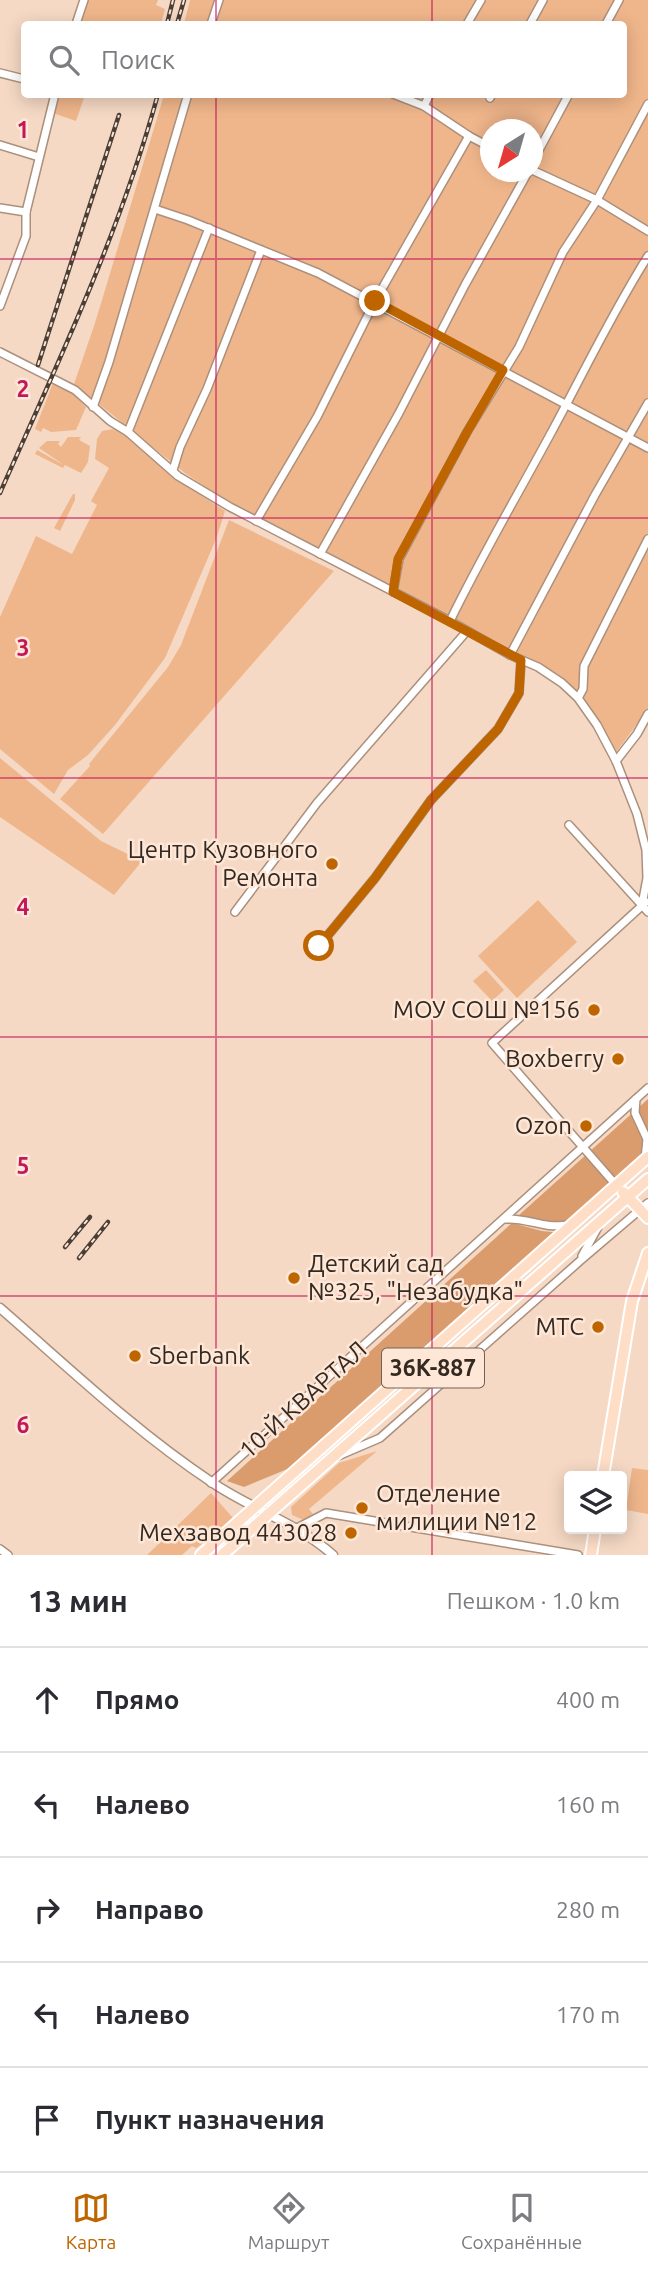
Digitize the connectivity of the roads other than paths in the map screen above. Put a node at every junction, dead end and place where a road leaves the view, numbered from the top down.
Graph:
1 (84, 0) edge
2 (219, 0) edge
3 (481, 0) edge
4 (543, 0) edge
5 (619, 0) edge
6 (77, 21) edge
7 (212, 21) edge
8 (469, 21) edge
9 (532, 21) edge
10 (608, 21) edge
11 (0, 73) edge
12 (21, 78) edge
13 (54, 98) edge
14 (187, 98) edge
15 (403, 98) edge
16 (428, 98) edge
17 (567, 98) edge
18 (648, 104) edge
19 (424, 106) junction
20 (468, 136) junction
21 (480, 142) edge
22 (543, 144) edge
23 (0, 145) edge
24 (39, 156) junction
25 (543, 177) edge
26 (524, 182) edge
27 (597, 200) junction
28 (0, 208) edge
29 (155, 209) junction
30 (26, 212) junction
31 (209, 229) junction
32 (648, 231) edge
33 (261, 250) junction
34 (648, 256) edge
35 (1, 301) edge
36 (375, 301) junction
37 (438, 337) junction
38 (0, 352) edge
39 (503, 370) junction
40 (648, 403) edge
41 (566, 405) junction
42 (93, 407) junction
43 (128, 432) junction
44 (629, 438) junction
45 (648, 448) edge
46 (173, 470) junction
47 (256, 521) junction
48 (648, 539) edge
49 (320, 554) junction
50 (393, 592) junction
51 (450, 621) junction
52 (467, 631) junction
53 (510, 655) junction
54 (521, 660) junction
55 (578, 698) junction
56 (648, 714) edge
57 (616, 761) junction
58 (569, 824) dead end
59 (646, 906) edge
60 (235, 912) dead end
61 (319, 946) dead end
62 (648, 1088) edge
63 (636, 1099) junction
64 (582, 1147) junction
65 (647, 1158) edge
66 (648, 1179) edge
67 (616, 1185) junction
68 (627, 1196) junction
69 (646, 1211) edge
70 (505, 1219) junction
71 (601, 1219) junction
72 (570, 1225) junction
73 (648, 1254) edge
74 (580, 1260) junction
75 (0, 1308) edge
76 (332, 1458) junction
77 (604, 1471) edge
78 (211, 1483) junction
79 (255, 1507) junction
80 (268, 1514) junction
81 (297, 1528) junction
82 (594, 1534) edge
83 (0, 1549) edge
84 (8, 1555) edge
85 (201, 1555) edge
86 (222, 1555) edge
87 (333, 1555) edge
88 (578, 1555) edge
89 (591, 1555) edge

1 - 6 street
2 - 7 street
3 - 8 street
4 - 9 street
5 - 10 street
11 - 12 street
13 - 24 street
14 - 29 street
15 - 19 street
16 - 19 street
17 - 22 street
18 - 27 street
19 - 20 street
20 - 21 street
20 - 36 street
23 - 24 street
24 - 30 street
25 - 27 street
26 - 37 street
27 - 32 street
27 - 39 street
28 - 30 street
29 - 31 street
29 - 42 street
30 - 35 street
31 - 33 street
31 - 43 street
33 - 36 street
33 - 46 street
34 - 41 street
36 - 37 street
36 - 47 street
37 - 39 street
37 - 49 street
38 - 42 street
39 - 41 street
39 - 50 street
40 - 44 street
41 - 44 street
41 - 51 street
42 - 43 street
43 - 46 street
44 - 45 street
44 - 53 street
46 - 47 street
47 - 49 street
48 - 55 street
49 - 50 street
50 - 51 street
51 - 52 street
52 - 53 street
52 - 60 street
53 - 54 street
54 - 55 street
54 - 61 street
55 - 57 street
56 - 57 street
57 - 59 street
58 - 59 street
59 - 64 street
62 - 63 street, 10-Й КВАРТАЛ
63 - 64 street, 10-Й КВАРТАЛ
63 - 65 street
64 - 67 street
64 - 70 street, 10-Й КВАРТАЛ
65 - 67 main road, 36К-887
66 - 68 main road, 36К-887
67 - 68 main road
67 - 72 main road, 36К-887
68 - 69 main road
68 - 71 main road, 36К-887
69 - 74 street
70 - 72 street
70 - 78 street, 10-Й КВАРТАЛ
71 - 74 street
71 - 76 main road, 36К-887
72 - 79 main road, 36К-887
73 - 77 main road
74 - 76 street
75 - 78 street
76 - 80 main road, 36К-887
78 - 79 street
79 - 80 street
79 - 85 main road, 36К-887
80 - 81 street
80 - 86 main road, 36К-887
81 - 87 street
81 - 88 street
82 - 89 main road
83 - 84 street

